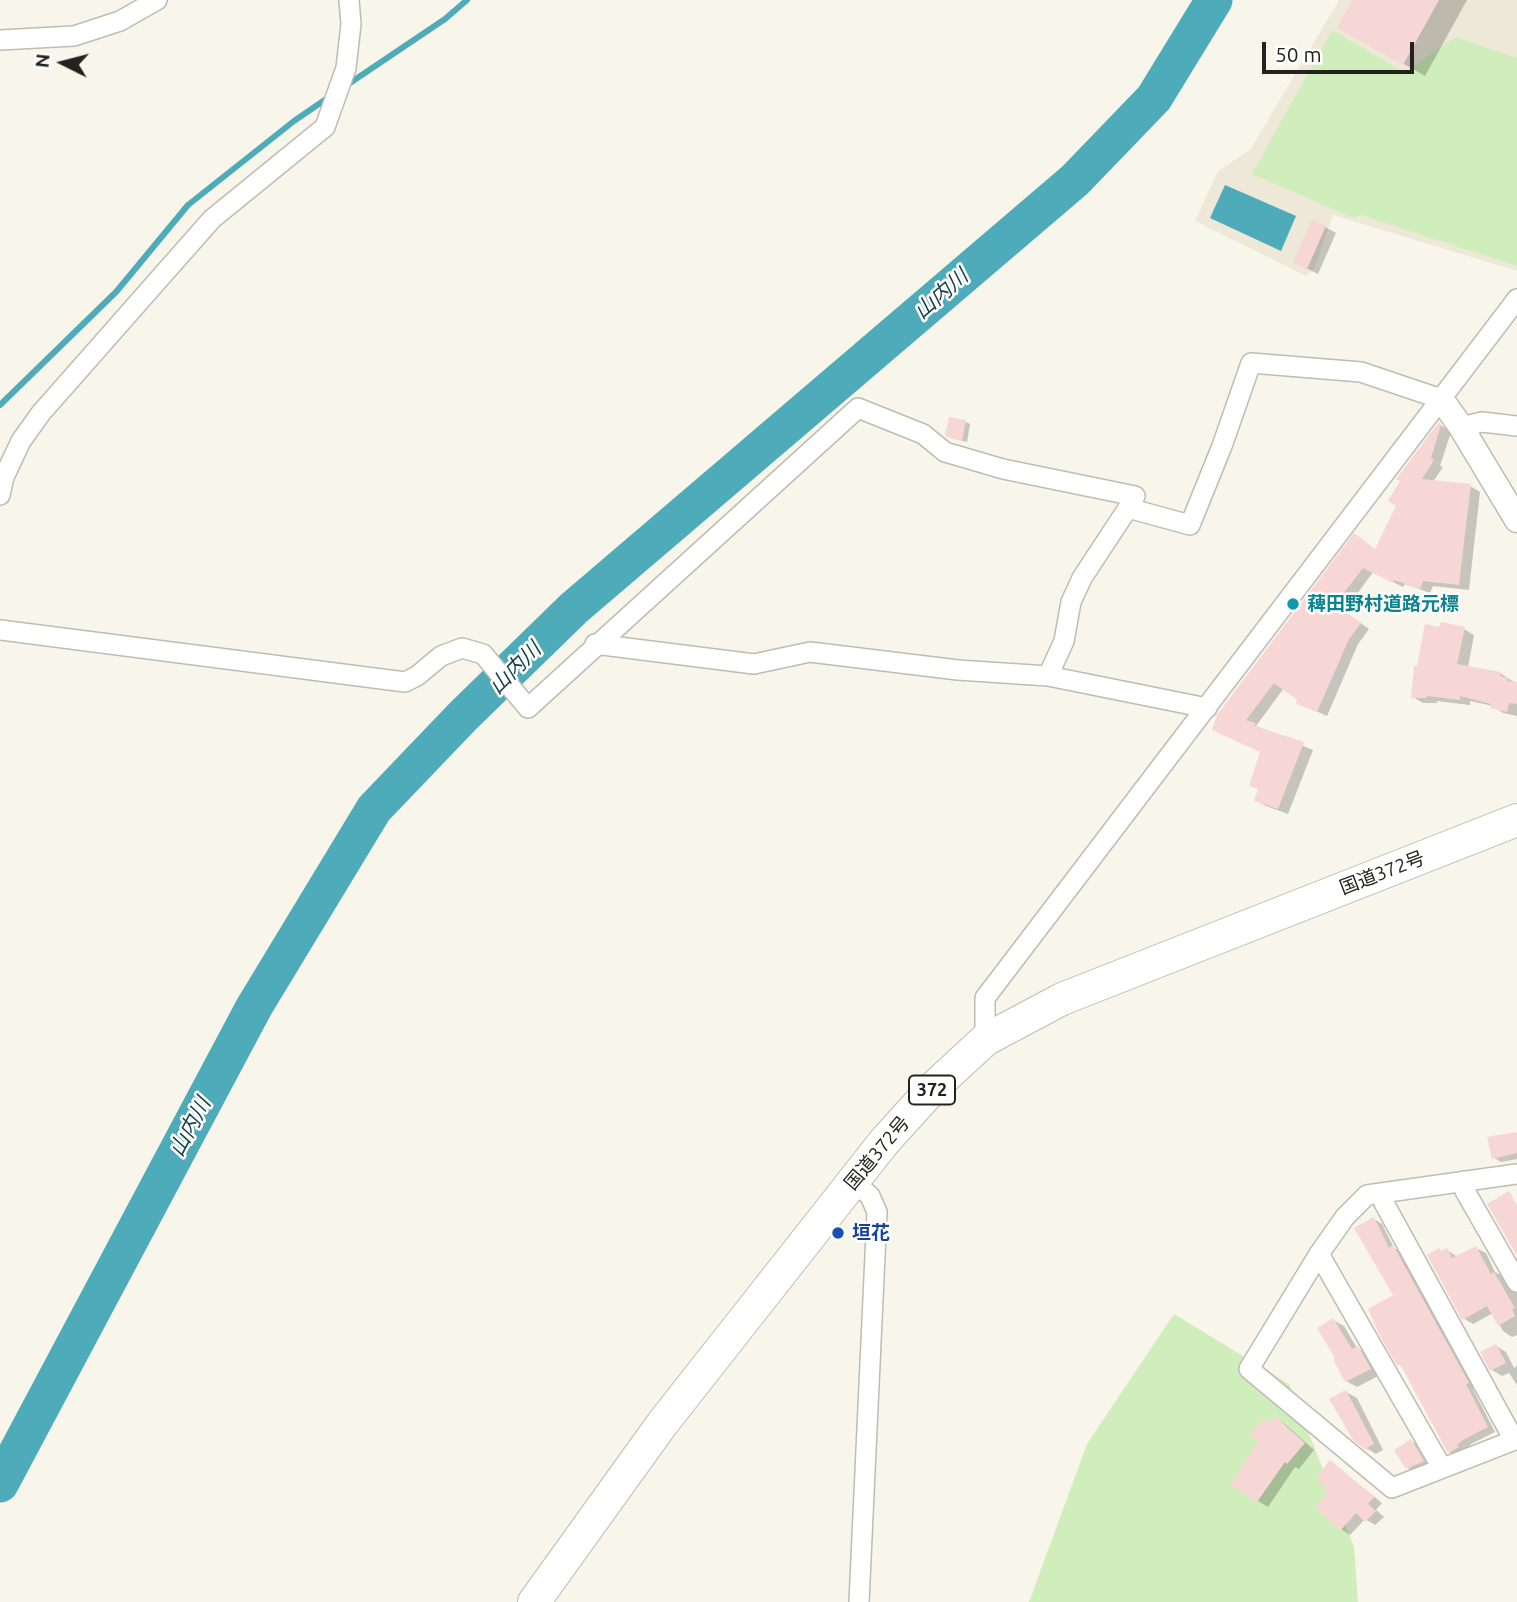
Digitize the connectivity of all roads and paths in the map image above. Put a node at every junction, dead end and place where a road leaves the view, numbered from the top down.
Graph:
1 (157, 0) edge
2 (349, 0) edge
3 (0, 40) edge
4 (1517, 299) edge
5 (1441, 400) junction
6 (1517, 426) edge
7 (1461, 427) junction
8 (0, 495) edge
9 (1128, 508) junction
10 (1517, 520) edge
11 (0, 630) edge
12 (595, 644) junction
13 (1048, 676) junction
14 (1207, 708) junction
15 (1517, 820) edge
16 (985, 1040) junction
17 (1517, 1174) edge
18 (853, 1181) junction
19 (1464, 1181) junction
20 (1382, 1193) junction
21 (1319, 1254) junction
22 (1517, 1283) edge
23 (1516, 1439) edge
24 (1442, 1468) junction
25 (534, 1602) edge
26 (859, 1602) edge

1 - 3 street
2 - 8 street
4 - 5 street
5 - 7 street
5 - 9 street
5 - 14 street
6 - 7 street
7 - 10 street
9 - 12 street
9 - 13 street
11 - 12 street
12 - 13 street
13 - 14 street
14 - 16 street
15 - 16 highway, 国道372号 / 372
16 - 18 highway, 国道372号 / 372
17 - 19 street
18 - 25 highway, 国道372号 / 372
18 - 26 street
19 - 20 street
19 - 22 street
20 - 21 street
20 - 23 street
21 - 24 street
21 - 24 street
23 - 24 street

